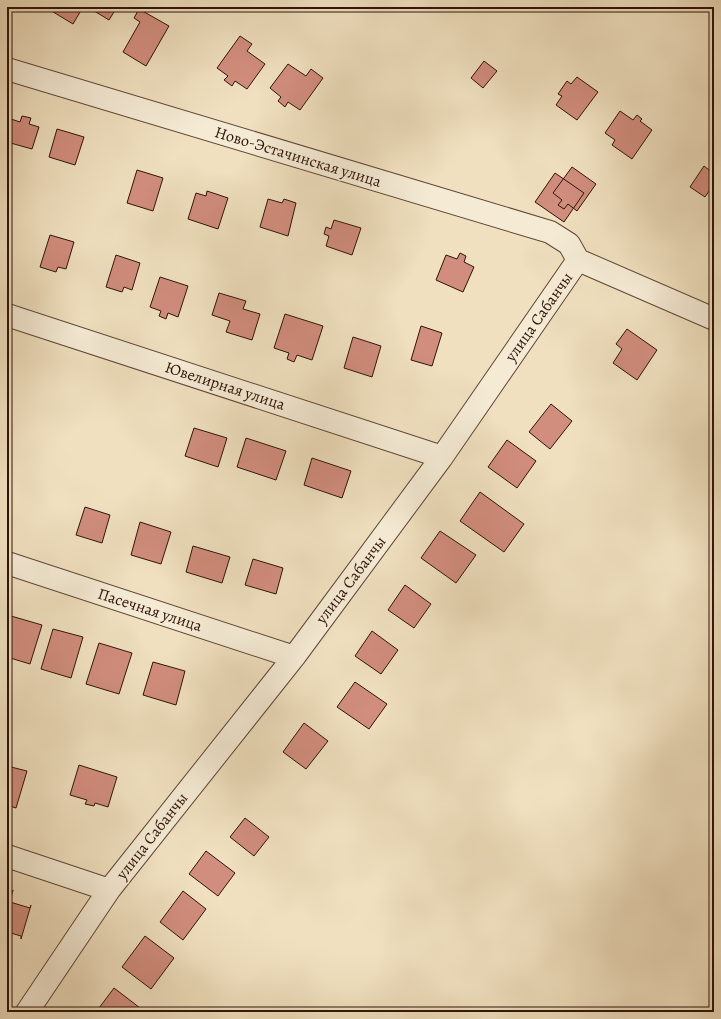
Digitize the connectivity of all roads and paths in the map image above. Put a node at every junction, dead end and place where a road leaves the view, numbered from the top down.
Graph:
1 (7, 69) edge
2 (578, 260) junction
3 (7, 315) edge
4 (714, 319) edge
5 (442, 457) junction
6 (7, 563) edge
7 (294, 657) junction
8 (7, 856) edge
9 (109, 890) junction
10 (26, 1012) edge

1 - 2 street, Ново-Эстачинская улица
2 - 4 street, улица Сабанчы
2 - 5 street, улица Сабанчы
3 - 5 street, Ювелирная улица
5 - 7 street, улица Сабанчы
6 - 7 street, Пасечная улица
7 - 9 street, улица Сабанчы
8 - 9 street
9 - 10 street, улица Сабанчы

